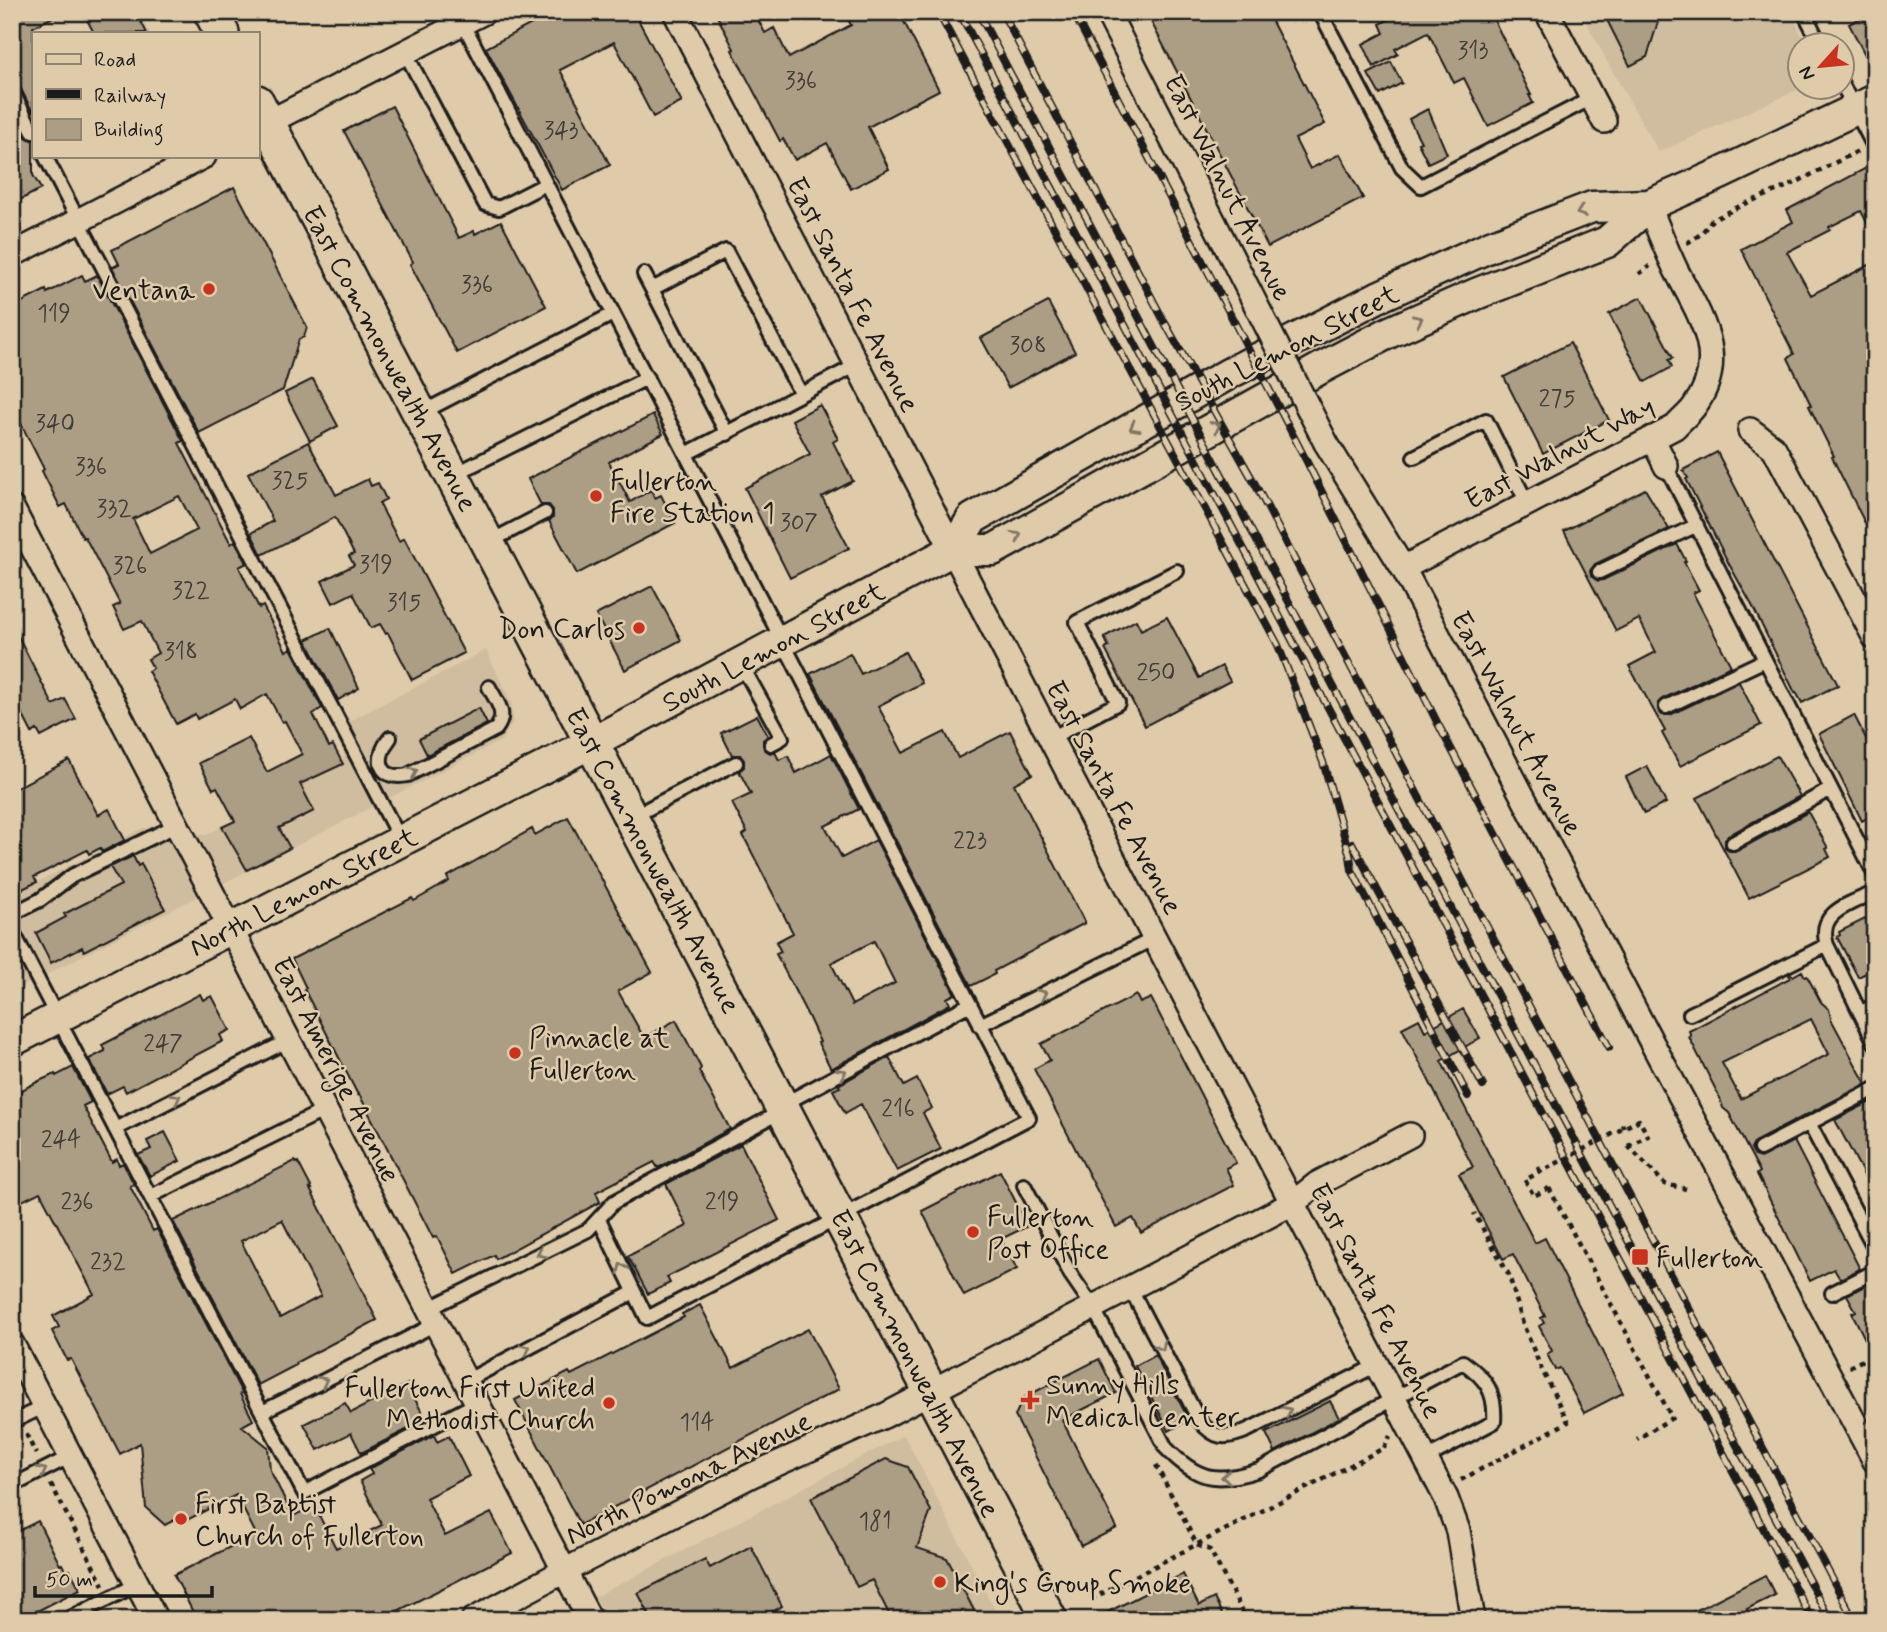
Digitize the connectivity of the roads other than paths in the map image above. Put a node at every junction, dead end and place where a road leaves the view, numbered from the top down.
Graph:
1 (211, 12) edge
2 (484, 12) edge
3 (675, 12) edge
4 (1107, 12) edge
5 (1320, 12) edge
6 (1547, 12) edge
7 (1804, 12) edge
8 (463, 23) junction
9 (221, 32) edge
10 (1814, 32) edge
11 (405, 52) junction
12 (12, 91) edge
13 (1592, 98) junction
14 (1857, 98) edge
15 (261, 117) edge
16 (1604, 121) dead end
17 (32, 130) edge
18 (1873, 147) edge
19 (46, 158) edge
20 (200, 158) edge
21 (546, 184) junction
22 (1649, 205) junction
23 (79, 221) junction
24 (12, 256) edge
25 (644, 274) dead end
26 (652, 289) junction
27 (613, 314) junction
28 (857, 365) junction
29 (647, 378) junction
30 (801, 394) junction
31 (421, 414) junction
32 (1750, 430) dead end
33 (727, 434) junction
34 (1652, 438) junction
35 (686, 454) junction
36 (1414, 457) dead end
37 (1666, 466) joint
38 (453, 475) junction
39 (1527, 503) junction
40 (12, 508) edge
41 (545, 513) dead end
42 (1697, 525) junction
43 (488, 542) junction
44 (953, 550) junction
45 (1404, 568) junction
46 (1177, 571) dead end
47 (1599, 572) dead end
48 (1875, 638) edge
49 (782, 642) junction
50 (1765, 660) junction
51 (741, 664) junction
52 (489, 687) dead end
53 (1666, 707) dead end
54 (390, 738) dead end
55 (1051, 738) junction
56 (593, 742) junction
57 (771, 744) dead end
58 (736, 763) dead end
59 (1831, 789) junction
60 (632, 817) junction
61 (177, 825) junction
62 (401, 841) junction
63 (1733, 842) dead end
64 (1875, 875) edge
65 (1875, 892) edge
66 (12, 914) edge
67 (230, 929) junction
68 (12, 930) edge
69 (1155, 938) junction
70 (1827, 945) junction
71 (970, 1004) junction
72 (1875, 1005) edge
73 (1860, 1013) junction
74 (1690, 1014) dead end
75 (58, 1018) junction
76 (980, 1025) junction
77 (289, 1040) junction
78 (12, 1041) edge
79 (1875, 1043) edge
80 (1875, 1089) edge
81 (783, 1108) junction
82 (325, 1110) junction
83 (1809, 1124) junction
84 (115, 1129) junction
85 (1410, 1135) dead end
86 (1760, 1149) dead end
87 (1024, 1185) dead end
88 (150, 1196) junction
89 (1293, 1203) junction
90 (840, 1217) junction
91 (599, 1219) junction
92 (1875, 1249) edge
93 (1875, 1271) edge
94 (1130, 1288) junction
95 (634, 1292) junction
96 (1832, 1293) dead end
97 (1093, 1307) junction
98 (432, 1316) junction
99 (12, 1344) edge
100 (1377, 1365) junction
101 (466, 1381) junction
102 (931, 1391) junction
103 (1394, 1399) junction
104 (477, 1403) junction
105 (45, 1406) junction
106 (262, 1412) junction
107 (15, 1421) edge
108 (71, 1456) junction
109 (1426, 1458) junction
110 (1875, 1461) edge
111 (12, 1486) edge
112 (564, 1571) junction
113 (138, 1584) junction
114 (66, 1620) edge
115 (156, 1620) edge
116 (473, 1620) edge
117 (590, 1620) edge
118 (1050, 1620) edge
119 (1474, 1620) edge

1 - 9 main road
2 - 8 street
3 - 28 street, East Santa Fe Avenue
4 - 45 street, East Walnut Avenue, bridge
5 - 13 lane
6 - 13 street
7 - 10 lane
8 - 11 street
8 - 21 lane
11 - 15 street
11 - 21 lane
12 - 17 lane
13 - 16 street
14 - 18 lane
14 - 22 street, South Lemon Street
15 - 31 main road, East Commonwealth Avenue
19 - 23 lane
20 - 23 street
21 - 27 lane
22 - 34 street, East Walnut Way
44 -> 22 street, South Lemon Street
22 -> 44 street, South Lemon Street
23 - 24 street
23 - 62 lane
25 - 26 lane
26 - 30 lane
26 - 33 lane
27 - 29 lane
27 - 31 lane
28 - 30 lane
28 - 44 street, East Santa Fe Avenue
29 - 35 lane
29 - 38 lane
30 - 33 lane
31 - 38 main road, East Commonwealth Avenue
32 - 48 street
33 - 35 lane
34 - 37 street
34 - 39 street, East Walnut Way
35 - 49 lane
36 - 39 lane
37 - 42 lane
38 - 43 main road, East Commonwealth Avenue
39 - 45 street, East Walnut Way
40 - 61 street, East Amerige Avenue
41 - 43 lane
42 - 47 lane
42 - 50 lane
43 - 56 main road, East Commonwealth Avenue
44 - 49 street, South Lemon Street
44 - 55 street, East Santa Fe Avenue
45 - 110 street, East Walnut Avenue
46 - 55 lane
49 - 51 street, South Lemon Street
49 - 71 lane
50 - 53 lane
50 - 59 lane
51 - 56 street, South Lemon Street
51 - 57 lane
54 -> 52 lane
55 - 69 street, East Santa Fe Avenue
56 - 60 main road, East Commonwealth Avenue
56 - 62 street, North Lemon Street
58 - 60 lane
59 - 63 lane
59 - 64 lane
60 - 81 main road, East Commonwealth Avenue
61 - 66 lane
61 - 67 street, East Amerige Avenue
62 - 67 street, North Lemon Street
65 - 70 lane
67 - 75 street, North Lemon Street
67 - 77 street, East Amerige Avenue
68 - 75 lane
76 -> 69 lane
69 - 89 street, East Santa Fe Avenue
70 - 73 lane
70 - 74 lane
71 - 76 lane
81 -> 71 lane
72 - 73 lane
73 - 79 lane
75 - 78 street, North Lemon Street
75 - 84 lane
76 - 90 lane
77 - 82 street, East Amerige Avenue
84 -> 77 lane
80 - 83 lane
81 - 90 main road, East Commonwealth Avenue
81 - 91 lane
82 - 88 lane
82 - 98 street, East Amerige Avenue
83 - 86 lane
83 - 92 lane
84 - 88 lane
85 - 89 street, North Pomona Avenue
87 - 97 lane
88 - 106 lane
89 - 94 street, North Pomona Avenue
89 - 100 street, East Santa Fe Avenue
90 - 95 lane
90 - 102 main road, East Commonwealth Avenue
95 -> 91 lane
91 -> 98 lane
93 - 96 lane
94 - 97 street, North Pomona Avenue
94 -> 100 lane
101 -> 95 lane
97 - 102 street, North Pomona Avenue
103 -> 97 lane
98 - 101 street, East Amerige Avenue
106 -> 98 lane
99 - 105 street
100 - 103 street, East Santa Fe Avenue
101 - 104 street, East Amerige Avenue
102 - 112 street, North Pomona Avenue
102 - 118 main road, East Commonwealth Avenue
103 - 109 street, East Santa Fe Avenue
103 - 109 lane
104 - 106 lane
104 - 112 street, East Amerige Avenue
105 - 107 lane
105 - 108 street
111 -> 108 lane
108 - 113 street
109 - 119 street, East Santa Fe Avenue
112 - 116 street, North Pomona Avenue
112 - 117 street, East Amerige Avenue
113 - 114 lane
113 - 115 street

